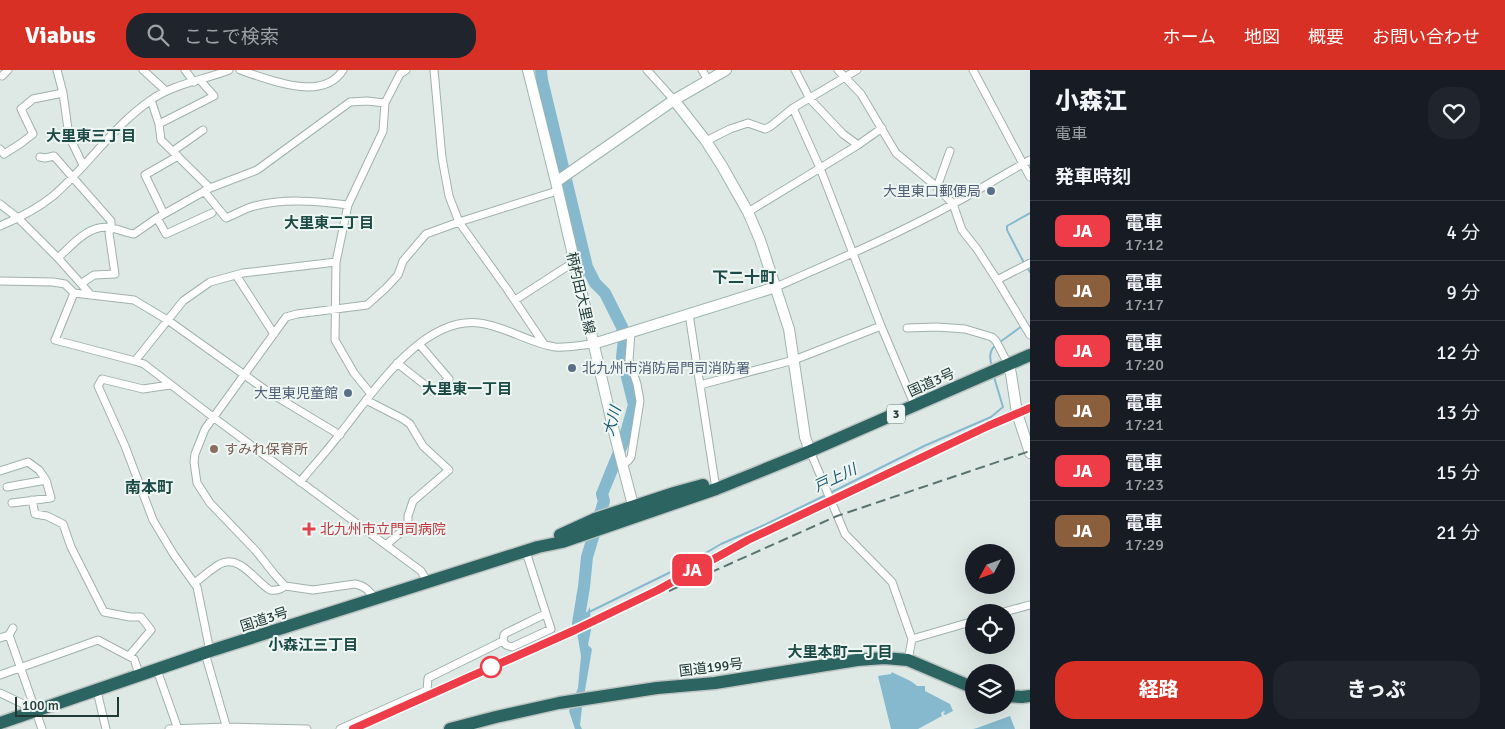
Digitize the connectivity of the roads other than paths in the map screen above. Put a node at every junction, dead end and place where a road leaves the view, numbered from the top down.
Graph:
1 (8, 70) edge
2 (57, 70) edge
3 (143, 70) edge
4 (185, 70) edge
5 (229, 70) edge
6 (240, 70) edge
7 (342, 70) edge
8 (434, 70) edge
9 (528, 70) edge
10 (647, 70) edge
11 (702, 70) edge
12 (726, 70) edge
13 (795, 70) edge
14 (838, 70) edge
15 (857, 70) edge
16 (973, 70) edge
17 (401, 71) edge
18 (2, 76) dead end
19 (845, 78) junction
20 (708, 80) junction
21 (197, 81) junction
22 (166, 91) junction
23 (63, 93) junction
24 (810, 99) junction
25 (151, 100) junction
26 (674, 100) junction
27 (385, 103) junction
28 (793, 108) junction
29 (159, 124) junction
30 (882, 128) junction
31 (204, 130) dead end
32 (706, 142) junction
33 (858, 145) junction
34 (0, 149) edge
35 (950, 151) dead end
36 (176, 154) junction
37 (40, 157) dead end
38 (1030, 160) edge
39 (1023, 164) junction
40 (83, 165) junction
41 (820, 168) junction
42 (72, 177) junction
43 (1030, 177) edge
44 (556, 186) junction
45 (937, 187) junction
46 (207, 189) junction
47 (0, 204) edge
48 (953, 204) junction
49 (348, 205) junction
50 (748, 212) junction
51 (212, 214) dead end
52 (160, 216) junction
53 (18, 218) junction
54 (459, 222) junction
55 (0, 226) edge
56 (112, 228) junction
57 (854, 253) junction
58 (58, 258) junction
59 (336, 262) junction
60 (574, 262) junction
61 (1030, 263) edge
62 (236, 275) junction
63 (997, 280) junction
64 (0, 281) edge
65 (82, 283) junction
66 (776, 287) junction
67 (74, 293) junction
68 (92, 295) junction
69 (515, 300) junction
70 (336, 309) junction
71 (689, 314) junction
72 (168, 320) junction
73 (881, 326) junction
74 (907, 328) dead end
75 (274, 334) junction
76 (626, 334) junction
77 (1030, 335) edge
78 (544, 344) junction
79 (593, 344) junction
80 (420, 345) junction
81 (1030, 355) edge
82 (794, 360) junction
83 (135, 361) junction
84 (397, 363) junction
85 (1008, 364) junction
86 (244, 375) junction
87 (170, 385) junction
88 (700, 385) junction
89 (369, 397) junction
90 (915, 406) junction
91 (213, 417) junction
92 (340, 435) junction
93 (810, 451) junction
94 (1030, 452) edge
95 (622, 464) junction
96 (0, 471) edge
97 (46, 480) junction
98 (300, 482) junction
99 (715, 485) junction
100 (7, 487) dead end
101 (32, 500) junction
102 (12, 503) dead end
103 (635, 511) junction
104 (613, 519) junction
105 (386, 545) junction
106 (538, 547) junction
107 (526, 552) junction
108 (194, 583) junction
109 (428, 583) junction
110 (285, 586) junction
111 (375, 599) junction
112 (1030, 605) edge
113 (1015, 609) edge
114 (546, 614) junction
115 (965, 624) edge
116 (13, 628) dead end
117 (9, 635) junction
118 (0, 638) edge
119 (912, 639) junction
120 (503, 640) junction
121 (208, 652) junction
122 (129, 656) junction
123 (908, 660) junction
124 (21, 668) junction
125 (157, 670) junction
126 (0, 675) edge
127 (140, 676) junction
128 (965, 684) edge
129 (97, 691) junction
130 (0, 694) edge
131 (1030, 696) edge
132 (1015, 697) edge
133 (36, 710) junction
134 (0, 723) edge
135 (227, 728) edge
136 (42, 729) edge
137 (106, 729) edge
138 (169, 729) edge
139 (178, 729) edge
140 (307, 729) edge
141 (340, 729) edge
142 (450, 729) edge

1 - 18 street
2 - 23 street
3 - 22 street
4 - 21 street
5 - 21 street
6 - 7 street
8 - 54 street
9 - 44 street, 柄杓田大里線
10 - 26 street
11 - 20 street
12 - 20 street
13 - 24 street
14 - 19 street
15 - 19 street
16 - 39 street
17 - 27 street
19 - 24 street
19 - 30 street
20 - 26 street
21 - 22 street
21 - 29 street
22 - 25 street
23 - 34 street
23 - 40 street
24 - 28 street
24 - 33 street
25 - 29 street
25 - 40 street
26 - 32 street
26 - 44 street
27 - 46 street
27 - 49 street
28 - 32 street
28 - 41 street
29 - 36 street
30 - 33 street
30 - 45 street
31 - 36 street
32 - 50 street
33 - 41 street
35 - 45 street
36 - 46 street
36 - 52 street
37 - 42 street
38 - 39 street
39 - 43 street
39 - 48 street
40 - 42 street
41 - 50 street
41 - 57 street
42 - 53 street
42 - 56 street
44 - 54 street
44 - 60 street, 柄杓田大里線
45 - 48 street
46 - 49 street
46 - 52 street
47 - 53 street
48 - 57 street
48 - 63 street
49 - 59 street
50 - 66 street
51 - 52 street
52 - 56 street
53 - 55 street
53 - 58 street
54 - 69 street
54 - 70 street
56 - 58 street
56 - 65 street
57 - 66 street
57 - 73 street
58 - 65 street
59 - 62 street
59 - 70 street
60 - 69 street
60 - 79 street, 柄杓田大里線
61 - 63 street
62 - 72 street
62 - 75 street
63 - 77 street
64 - 67 street
65 - 68 street
66 - 71 street
66 - 82 street
67 - 68 street
67 - 83 street
68 - 72 street
69 - 78 street
70 - 75 street
70 - 89 street
71 - 76 street
71 - 88 street
72 - 83 street
72 - 86 street
73 - 82 street
73 - 90 street
74 - 85 street
75 - 86 street
76 - 79 street
76 - 95 street
78 - 79 street
78 - 80 street
79 - 95 street, 柄杓田大里線
80 - 84 street
80 - 84 street
81 - 85 highway, 国道3号 / 3
82 - 88 street
82 - 93 street
83 - 87 street
84 - 89 street
85 - 90 highway, 国道3号 / 3
85 - 94 street
86 - 91 street
86 - 92 street
87 - 91 street
87 - 108 street
88 - 99 street
89 - 92 street
89 - 105 street
90 - 93 highway, 国道3号 / 3
91 - 98 street
91 - 110 street
92 - 98 street
93 - 99 highway, 国道3号 / 3
93 - 119 street
95 - 103 street, 柄杓田大里線
96 - 97 street
97 - 100 street
97 - 101 street
98 - 105 street
99 - 103 highway, 国道3号 / 3
101 - 102 street
101 - 122 street
103 - 104 highway, 国道3号 / 3
104 - 106 highway, 国道3号 / 3
104 - 106 highway, 国道3号 / 3
105 - 109 street
106 - 107 highway, 国道3号 / 3
107 - 109 highway, 国道3号 / 3
107 - 114 street
108 - 110 street
108 - 121 street
109 - 111 highway, 国道3号 / 3
110 - 111 street
111 - 121 highway, 国道3号 / 3
112 - 113 street
114 - 120 street
114 - 120 street
115 - 119 street
116 - 117 street
117 - 118 street
117 - 124 street
119 - 123 street
120 - 141 street
121 - 125 highway, 国道3号 / 3
121 - 135 street
122 - 124 street
122 - 127 street
123 - 128 highway, 国道199号
123 - 142 highway, 国道199号
124 - 126 street
124 - 133 street
125 - 127 highway, 国道3号 / 3
125 - 139 street
127 - 129 highway, 国道3号 / 3
129 - 133 highway, 国道3号 / 3
129 - 137 street
130 - 133 street
131 - 132 highway
133 - 134 highway, 国道3号 / 3
133 - 136 street
135 - 139 street
135 - 140 street
138 - 139 street

